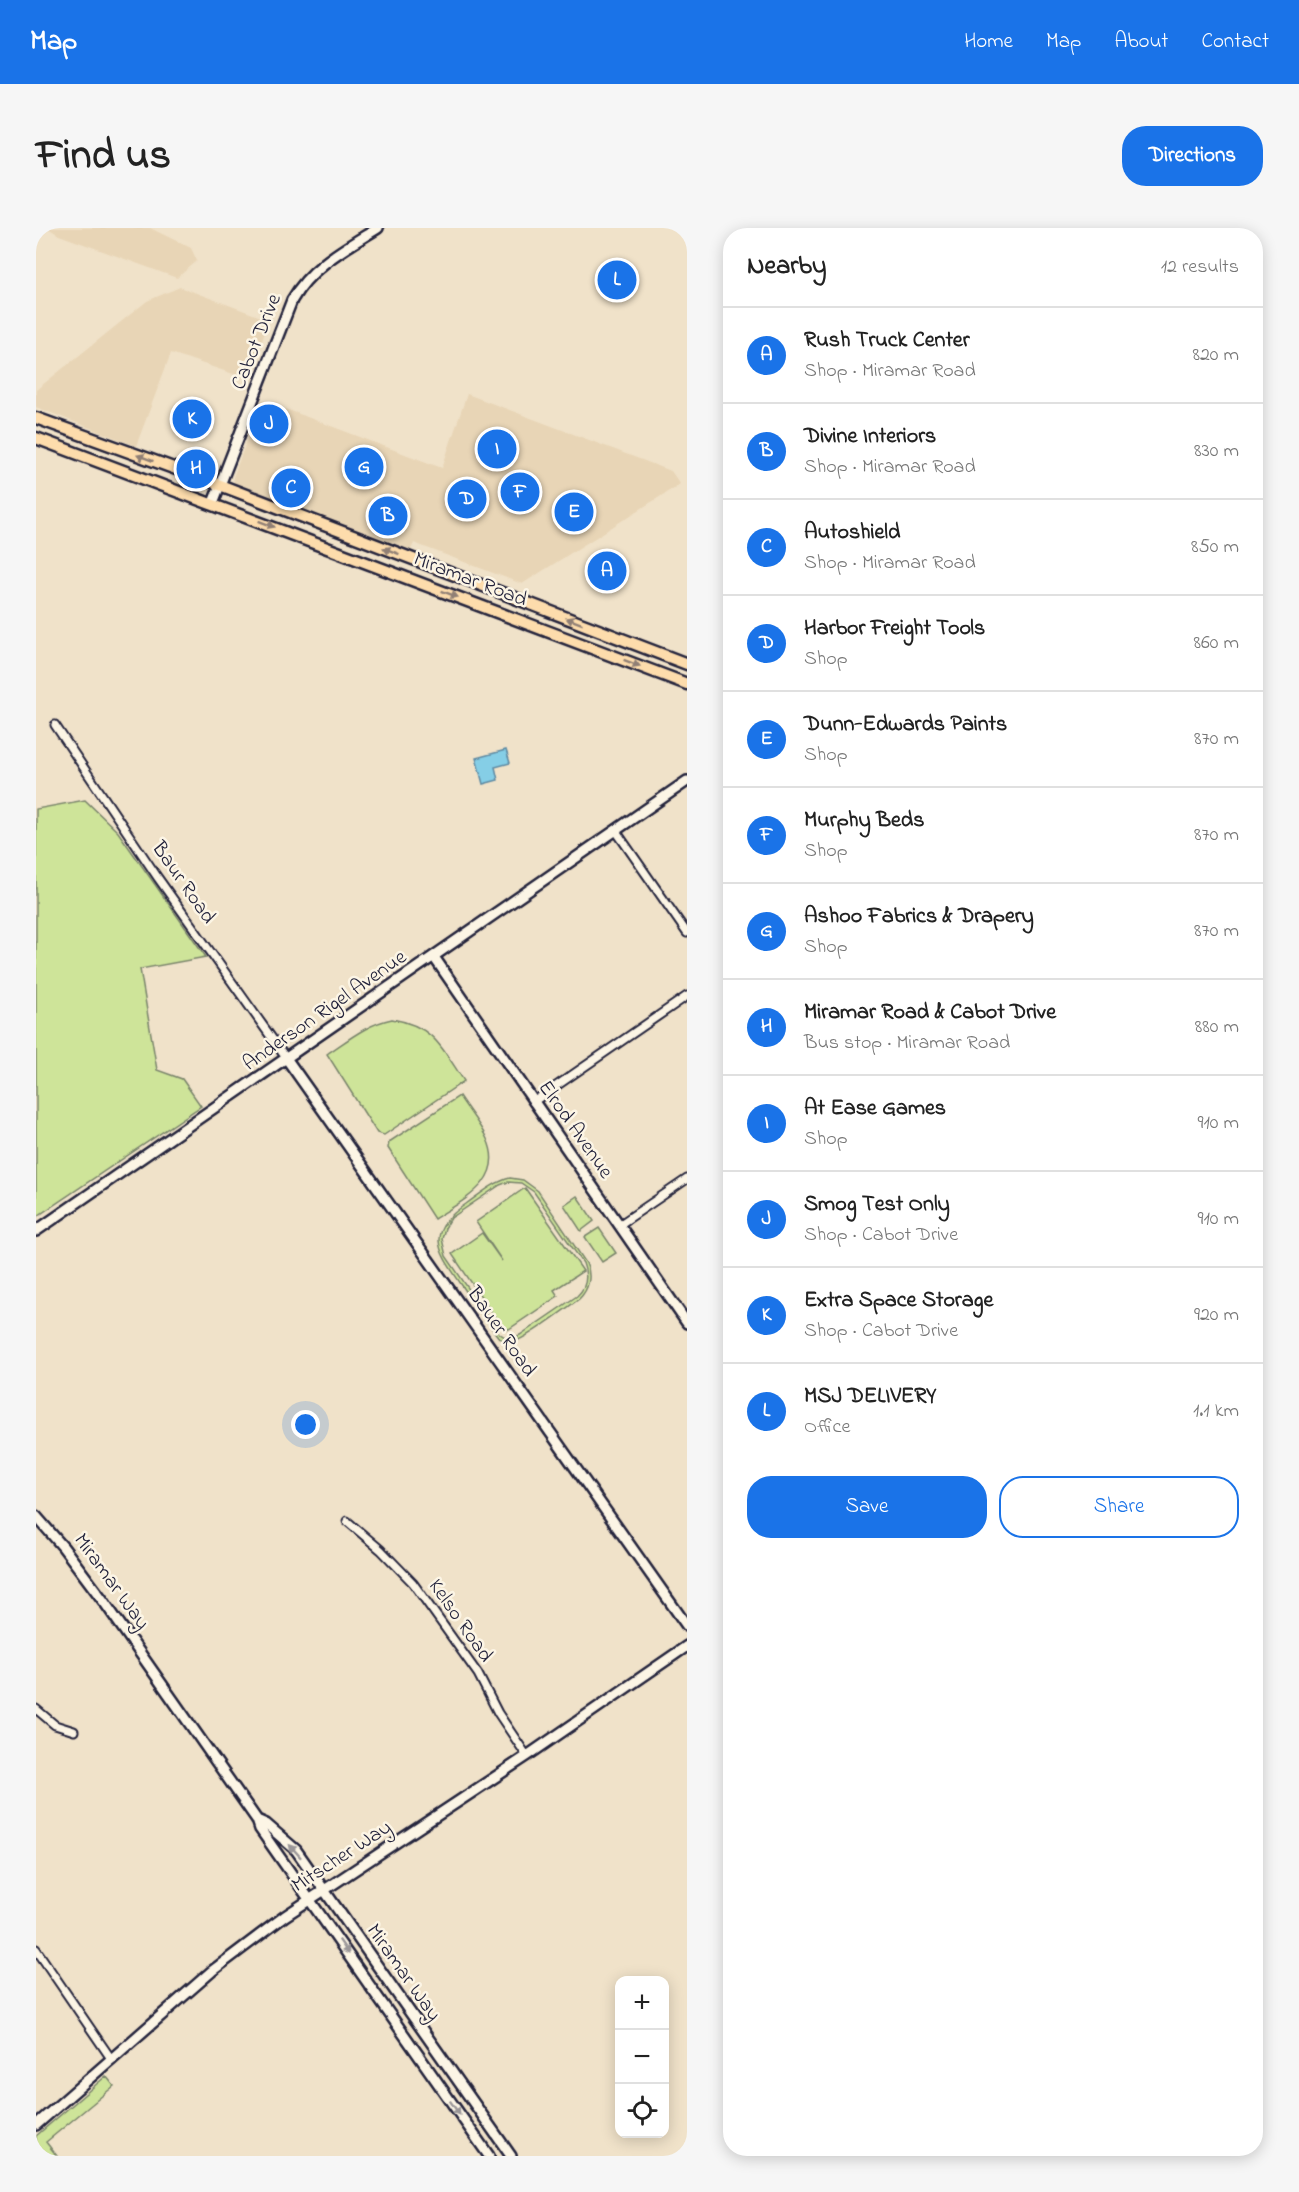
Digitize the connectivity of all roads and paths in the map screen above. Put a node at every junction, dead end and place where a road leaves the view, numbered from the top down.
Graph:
1 (378, 228) edge
2 (36, 418) edge
3 (36, 438) edge
4 (220, 485) junction
5 (213, 503) junction
6 (687, 664) edge
7 (687, 684) edge
8 (55, 725) dead end
9 (687, 781) edge
10 (616, 831) junction
11 (687, 933) edge
12 (434, 957) junction
13 (687, 996) edge
14 (286, 1058) junction
15 (534, 1102) junction
16 (687, 1179) edge
17 (619, 1225) junction
18 (36, 1231) edge
19 (687, 1322) edge
20 (36, 1516) edge
21 (347, 1521) dead end
22 (687, 1626) edge
23 (687, 1646) edge
24 (36, 1709) edge
25 (74, 1731) dead end
26 (527, 1756) junction
27 (257, 1820) junction
28 (325, 1891) junction
29 (311, 1899) junction
30 (36, 1949) edge
31 (112, 2060) junction
32 (36, 2125) edge
33 (489, 2156) edge
34 (511, 2156) edge

1 - 4 street, Cabot Drive
4 -> 2 main road, Miramar Road
3 - 5 main road, Miramar Road
4 - 5 street, Cabot Drive
6 -> 4 main road, Miramar Road
5 -> 7 main road, Miramar Road
8 - 14 street, Baur Road
9 - 10 street, Anderson Rigel Avenue
10 - 11 street
10 - 12 street, Anderson Rigel Avenue
12 - 14 street, Anderson Rigel Avenue
12 - 15 street, Elrod Avenue
13 - 15 street
14 - 18 street, Anderson Rigel Avenue
14 - 22 street, Bauer Road
15 - 17 street, Elrod Avenue
16 - 17 street
17 - 19 street, Elrod Avenue
20 - 27 street, Miramar Way
21 - 26 street, Kelso Road
23 - 26 street, Mitscher Way
24 - 25 street
26 - 28 street, Mitscher Way
28 -> 27 street, Miramar Way
27 - 29 street, Miramar Way
28 - 29 street, Mitscher Way
28 - 34 street, Miramar Way
29 - 31 street, Mitscher Way
29 -> 33 street, Miramar Way
30 - 31 street
31 - 32 street, Mitscher Way

